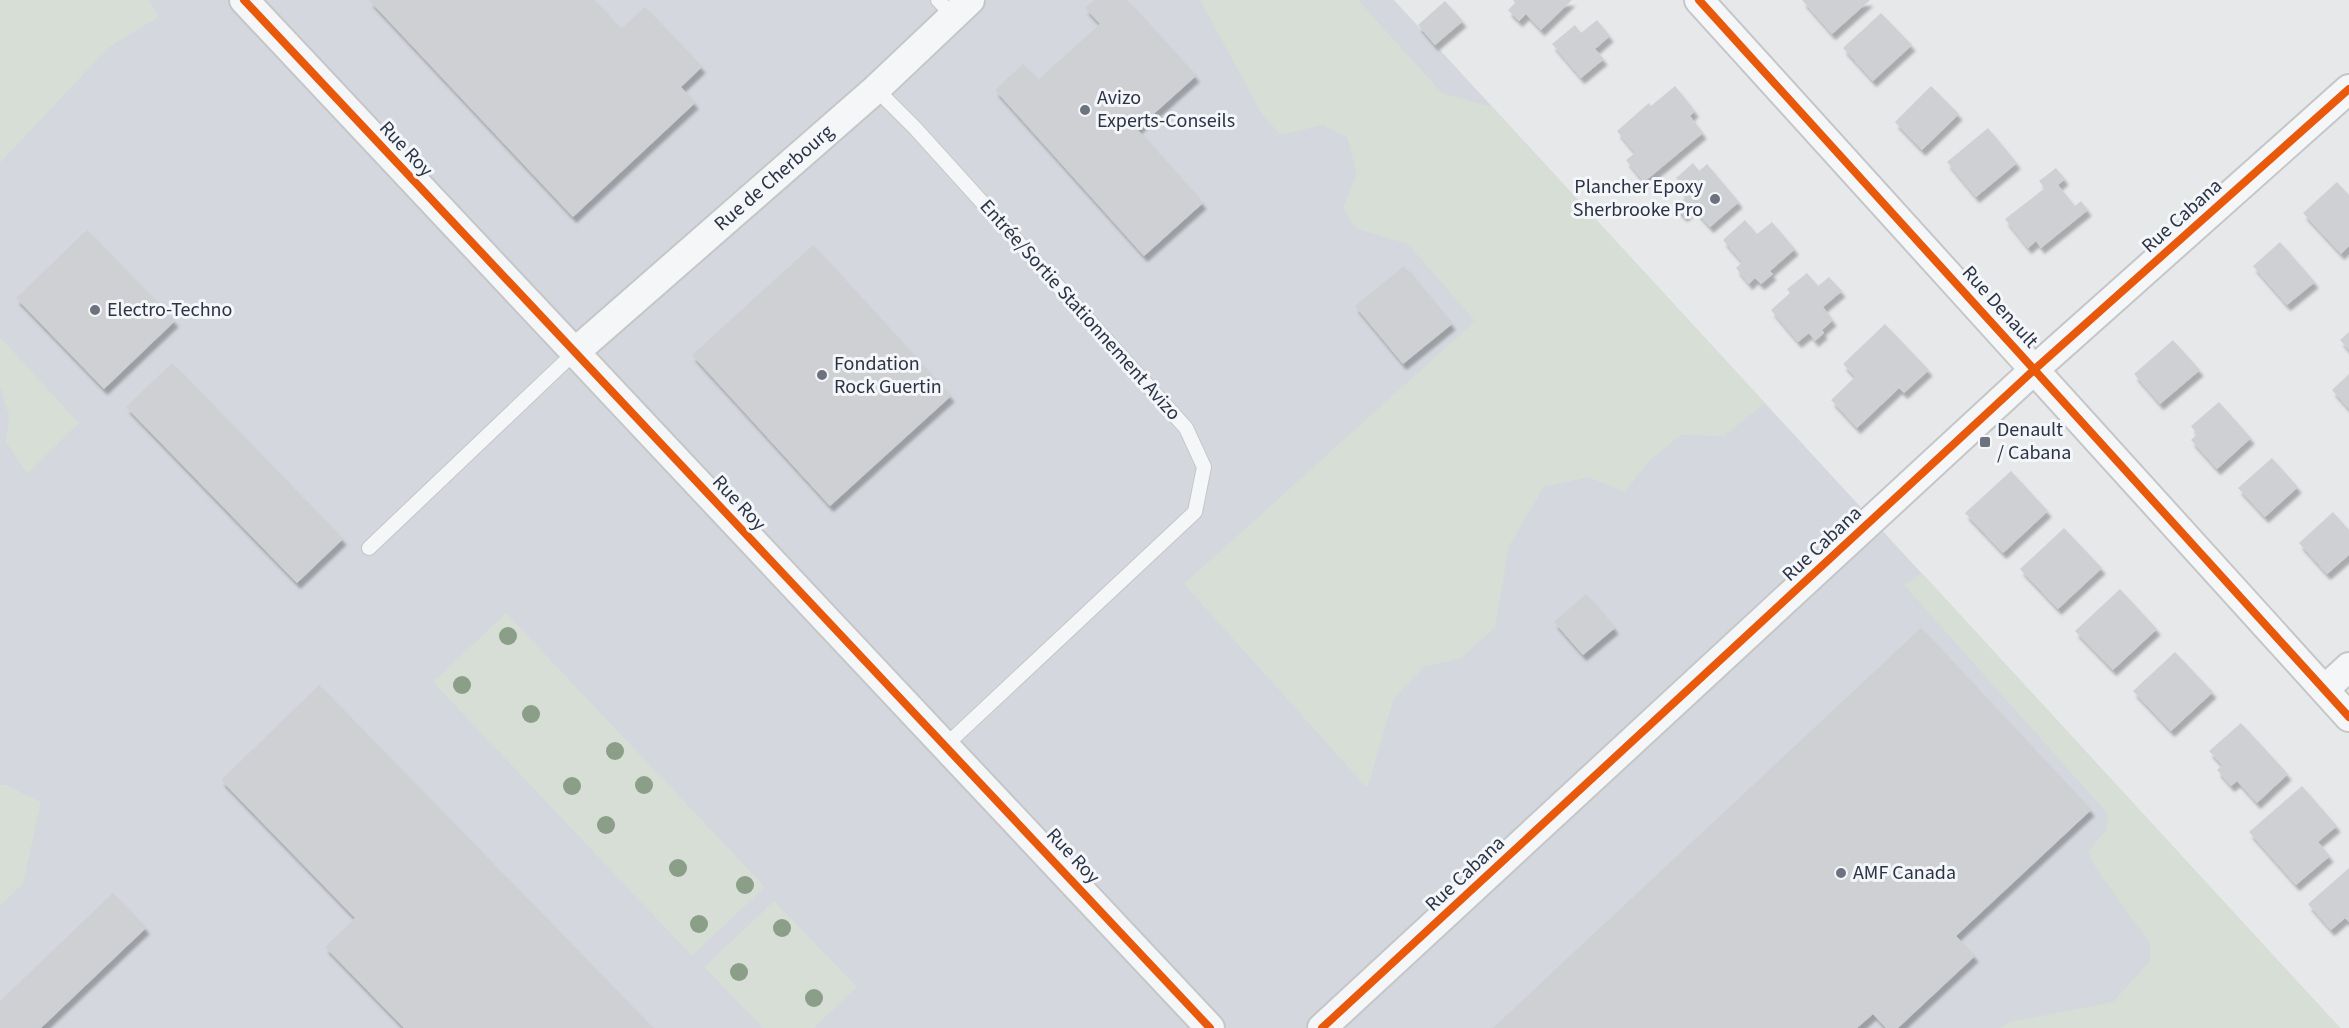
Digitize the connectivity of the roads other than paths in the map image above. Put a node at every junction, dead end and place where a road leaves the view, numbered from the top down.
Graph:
1 (244, 0) edge
2 (1699, 0) edge
3 (954, 5) edge
4 (876, 89) junction
5 (2349, 89) edge
6 (574, 353) junction
7 (2035, 369) junction
8 (369, 548) dead end
9 (2349, 667) edge
10 (2325, 689) junction
11 (2349, 717) edge
12 (946, 745) junction
13 (1210, 1028) edge
14 (1322, 1028) edge

1 - 6 street, Rue Roy
2 - 7 street, Rue Denault
3 - 4 street, Rue de Cherbourg
4 - 6 street, Rue de Cherbourg
4 - 12 lane, Entrée/Sortie Stationnement Avizo
5 - 7 street, Rue Cabana
6 - 8 lane
6 - 12 street, Rue Roy
7 - 10 street, Rue Denault
7 - 14 street, Rue Cabana
9 - 10 street
10 - 11 street, Rue Denault
12 - 13 street, Rue Roy

